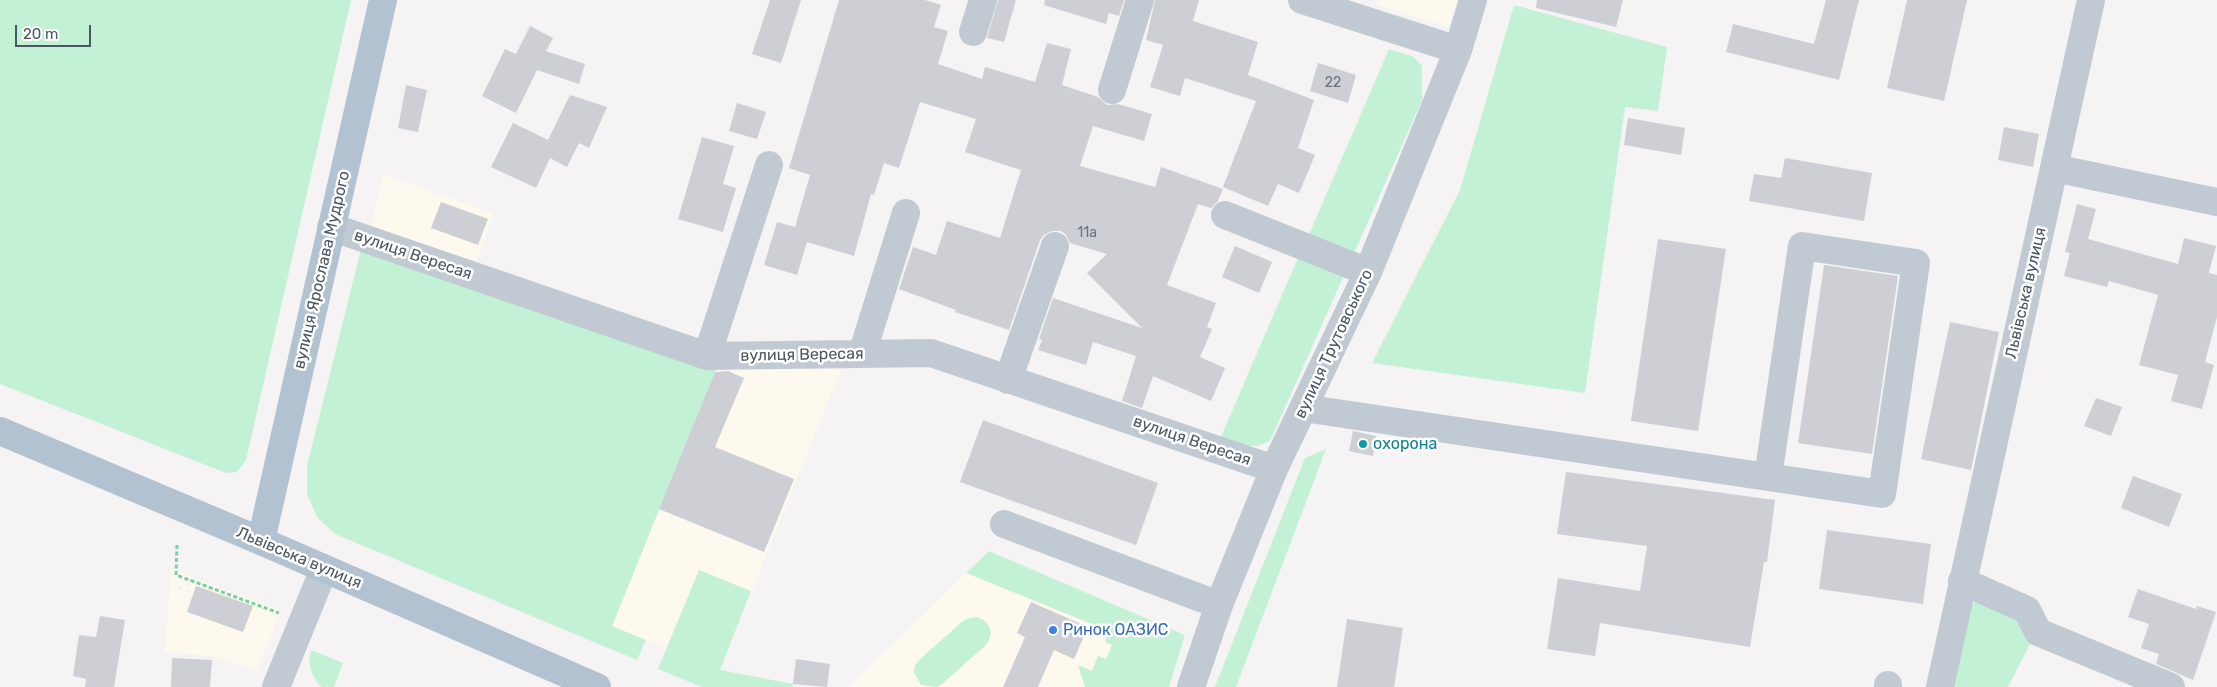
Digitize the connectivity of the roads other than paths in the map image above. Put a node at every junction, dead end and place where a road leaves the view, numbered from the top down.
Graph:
1 (383, 0) edge
2 (983, 0) edge
3 (1140, 0) edge
4 (1302, 0) edge
5 (1473, 0) edge
6 (2092, 0) edge
7 (973, 32) dead end
8 (1458, 50) junction
9 (1112, 90) dead end
10 (769, 165) dead end
11 (2054, 168) junction
12 (2217, 202) edge
13 (906, 213) dead end
14 (1225, 215) dead end
15 (331, 227) junction
16 (1055, 246) dead end
17 (1368, 272) junction
18 (862, 354) junction
19 (707, 356) junction
20 (1008, 380) junction
21 (1304, 408) junction
22 (0, 431) edge
23 (1274, 469) junction
24 (1768, 477) junction
25 (1004, 524) dead end
26 (261, 541) junction
27 (324, 569) junction
28 (1962, 581) junction
29 (1219, 605) junction
30 (276, 687) edge
31 (597, 687) edge
32 (1191, 687) edge
33 (1940, 687) edge
34 (2171, 687) edge

1 - 15 main road, вулиця Ярослава Мудрого
2 - 7 street
3 - 9 street
4 - 8 street
5 - 8 street, вулиця Трутовського
6 - 11 street, Львівська вулиця
8 - 17 street, вулиця Трутовського
10 - 19 street
11 - 12 street
11 - 28 street, Львівська вулиця
13 - 18 street
14 - 17 street
15 - 19 street, вулиця Вересая
15 - 26 main road, вулиця Ярослава Мудрого
16 - 20 street
17 - 21 street, вулиця Трутовського
18 - 19 street, вулиця Вересая
18 - 20 street, вулиця Вересая
20 - 23 street, вулиця Вересая
21 - 23 street, вулиця Трутовського
21 - 24 street
22 - 26 main road, Львівська вулиця
23 - 29 street, вулиця Трутовського
24 - 24 street
25 - 29 street
26 - 27 main road, Львівська вулиця
27 - 30 street
27 - 31 main road, Львівська вулиця
28 - 33 street, Львівська вулиця
28 - 34 street
29 - 32 street, вулиця Трутовського

